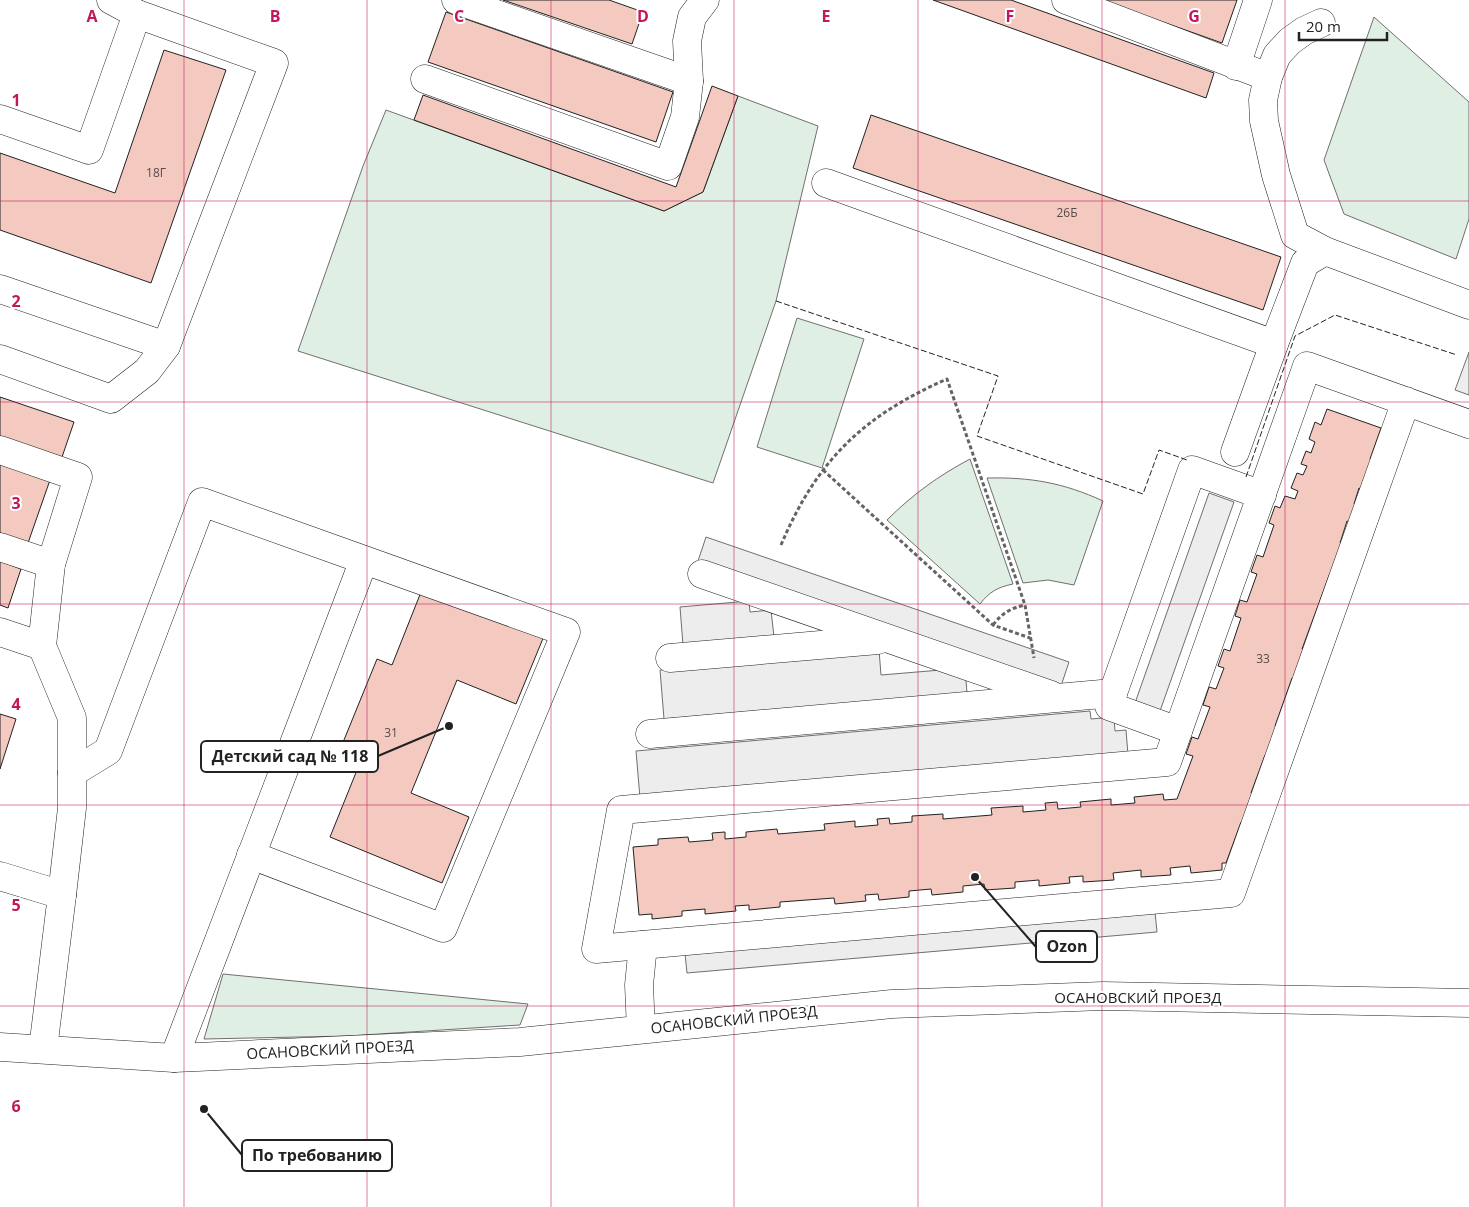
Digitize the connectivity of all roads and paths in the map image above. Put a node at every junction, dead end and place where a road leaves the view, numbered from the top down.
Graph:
1 (111, 0) edge
2 (456, 0) edge
3 (705, 0) edge
4 (1066, 0) edge
5 (1258, 0) edge
6 (137, 14) junction
7 (1321, 23) dead end
8 (1236, 66) junction
9 (1268, 77) junction
10 (425, 79) dead end
11 (689, 81) junction
12 (0, 119) edge
13 (826, 183) dead end
14 (1325, 251) junction
15 (0, 289) edge
16 (1469, 305) edge
17 (1274, 344) junction
18 (166, 346) junction
19 (0, 360) edge
20 (1406, 401) junction
21 (1469, 424) edge
22 (0, 450) edge
23 (1235, 452) dead end
24 (823, 470) junction
25 (1262, 494) junction
26 (781, 545) dead end
27 (0, 547) edge
28 (364, 560) junction
29 (50, 564) junction
30 (702, 574) dead end
31 (1025, 605) junction
32 (993, 624) junction
33 (0, 632) edge
34 (888, 639) junction
35 (42, 646) junction
36 (670, 658) dead end
37 (1113, 693) junction
38 (1059, 698) junction
39 (1178, 731) junction
40 (650, 734) dead end
41 (72, 773) junction
42 (251, 855) junction
43 (0, 876) edge
44 (62, 894) junction
45 (643, 945) junction
46 (1469, 1003) edge
47 (641, 1029) junction
48 (0, 1047) edge
49 (43, 1050) junction
50 (174, 1058) junction

1 - 6 street
2 - 11 street
3 - 11 street
4 - 8 street
5 - 8 street
6 - 12 street
6 - 18 street
7 - 9 street
8 - 9 street
9 - 14 street
10 - 11 street
13 - 17 street
14 - 16 street
14 - 17 street
15 - 18 street
17 - 23 street
18 - 19 street
20 - 21 street
20 - 25 street
20 - 45 street
22 - 29 street
24 - 26 path
24 - 31 path
24 - 32 path
25 - 37 street
25 - 39 street
27 - 29 street
28 - 41 street
28 - 42 street
28 - 42 street
29 - 35 street
30 - 34 street
31 - 32 path
31 - 32 path
33 - 35 street
34 - 36 street
34 - 38 street
35 - 41 street
37 - 38 street
37 - 39 street
38 - 40 street
39 - 45 street
41 - 44 street
42 - 50 street
43 - 44 street
44 - 49 street
45 - 47 street
46 - 47 street, ОСАНОВСКИЙ ПРОЕЗД
47 - 50 street, ОСАНОВСКИЙ ПРОЕЗД
48 - 49 street, ОСАНОВСКИЙ ПРОЕЗД
49 - 50 street, ОСАНОВСКИЙ ПРОЕЗД

